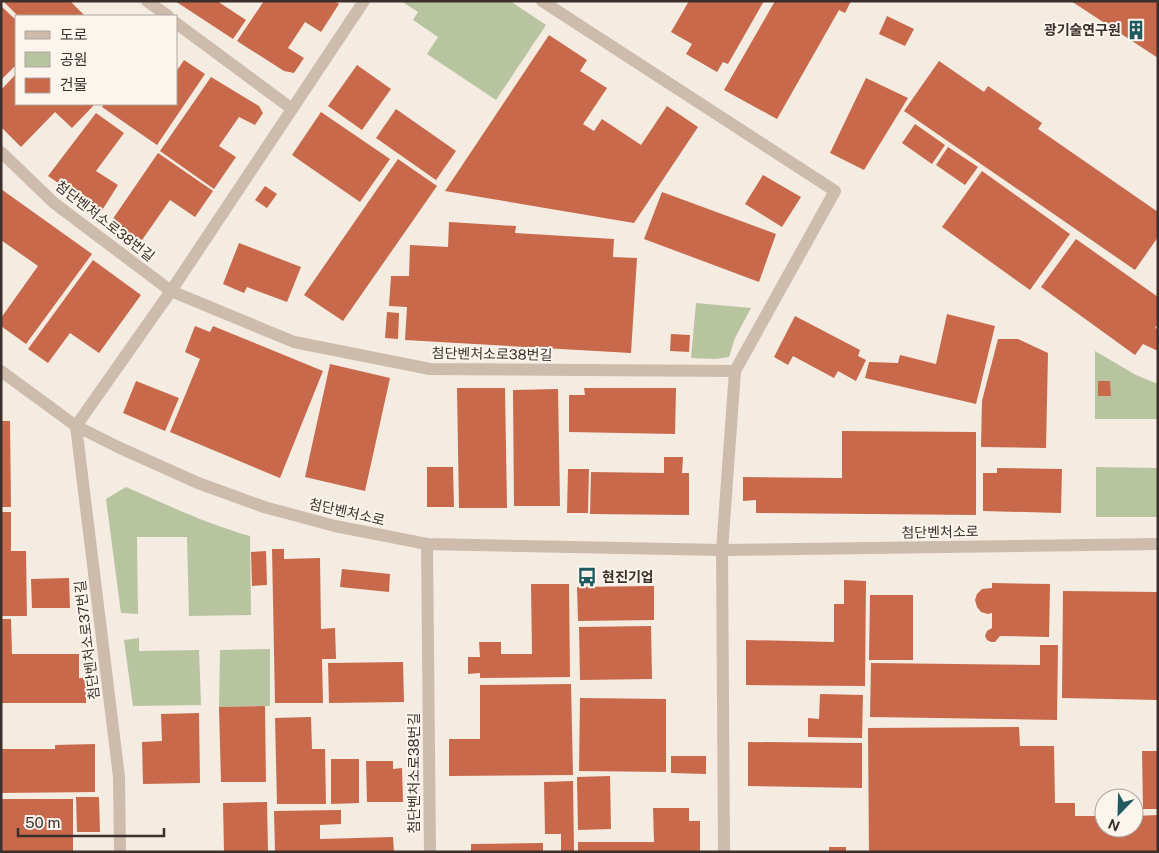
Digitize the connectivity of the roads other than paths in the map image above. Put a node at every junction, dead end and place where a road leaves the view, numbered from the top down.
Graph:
1 (147, 1) edge
2 (364, 1) edge
3 (542, 1) edge
4 (167, 15) edge
5 (178, 24) edge
6 (292, 109) junction
7 (1, 152) edge
8 (171, 291) junction
9 (734, 370) junction
10 (1, 371) edge
11 (76, 426) junction
12 (427, 544) junction
13 (1158, 544) edge
14 (722, 550) junction
15 (120, 852) edge
16 (430, 852) edge
17 (724, 852) edge

1 - 4 street
2 - 6 street
3 - 9 street
5 - 6 street
6 - 8 street
7 - 8 street, 첨단벤처소로38번길
8 - 9 street, 첨단벤처소로38번길
8 - 11 street
9 - 14 street
10 - 11 street, 첨단벤처소로
11 - 12 street, 첨단벤처소로
11 - 15 street, 첨단벤처소로37번길
12 - 14 street, 첨단벤처소로
12 - 16 street, 첨단벤처소로38번길
13 - 14 street, 첨단벤처소로
14 - 17 street

